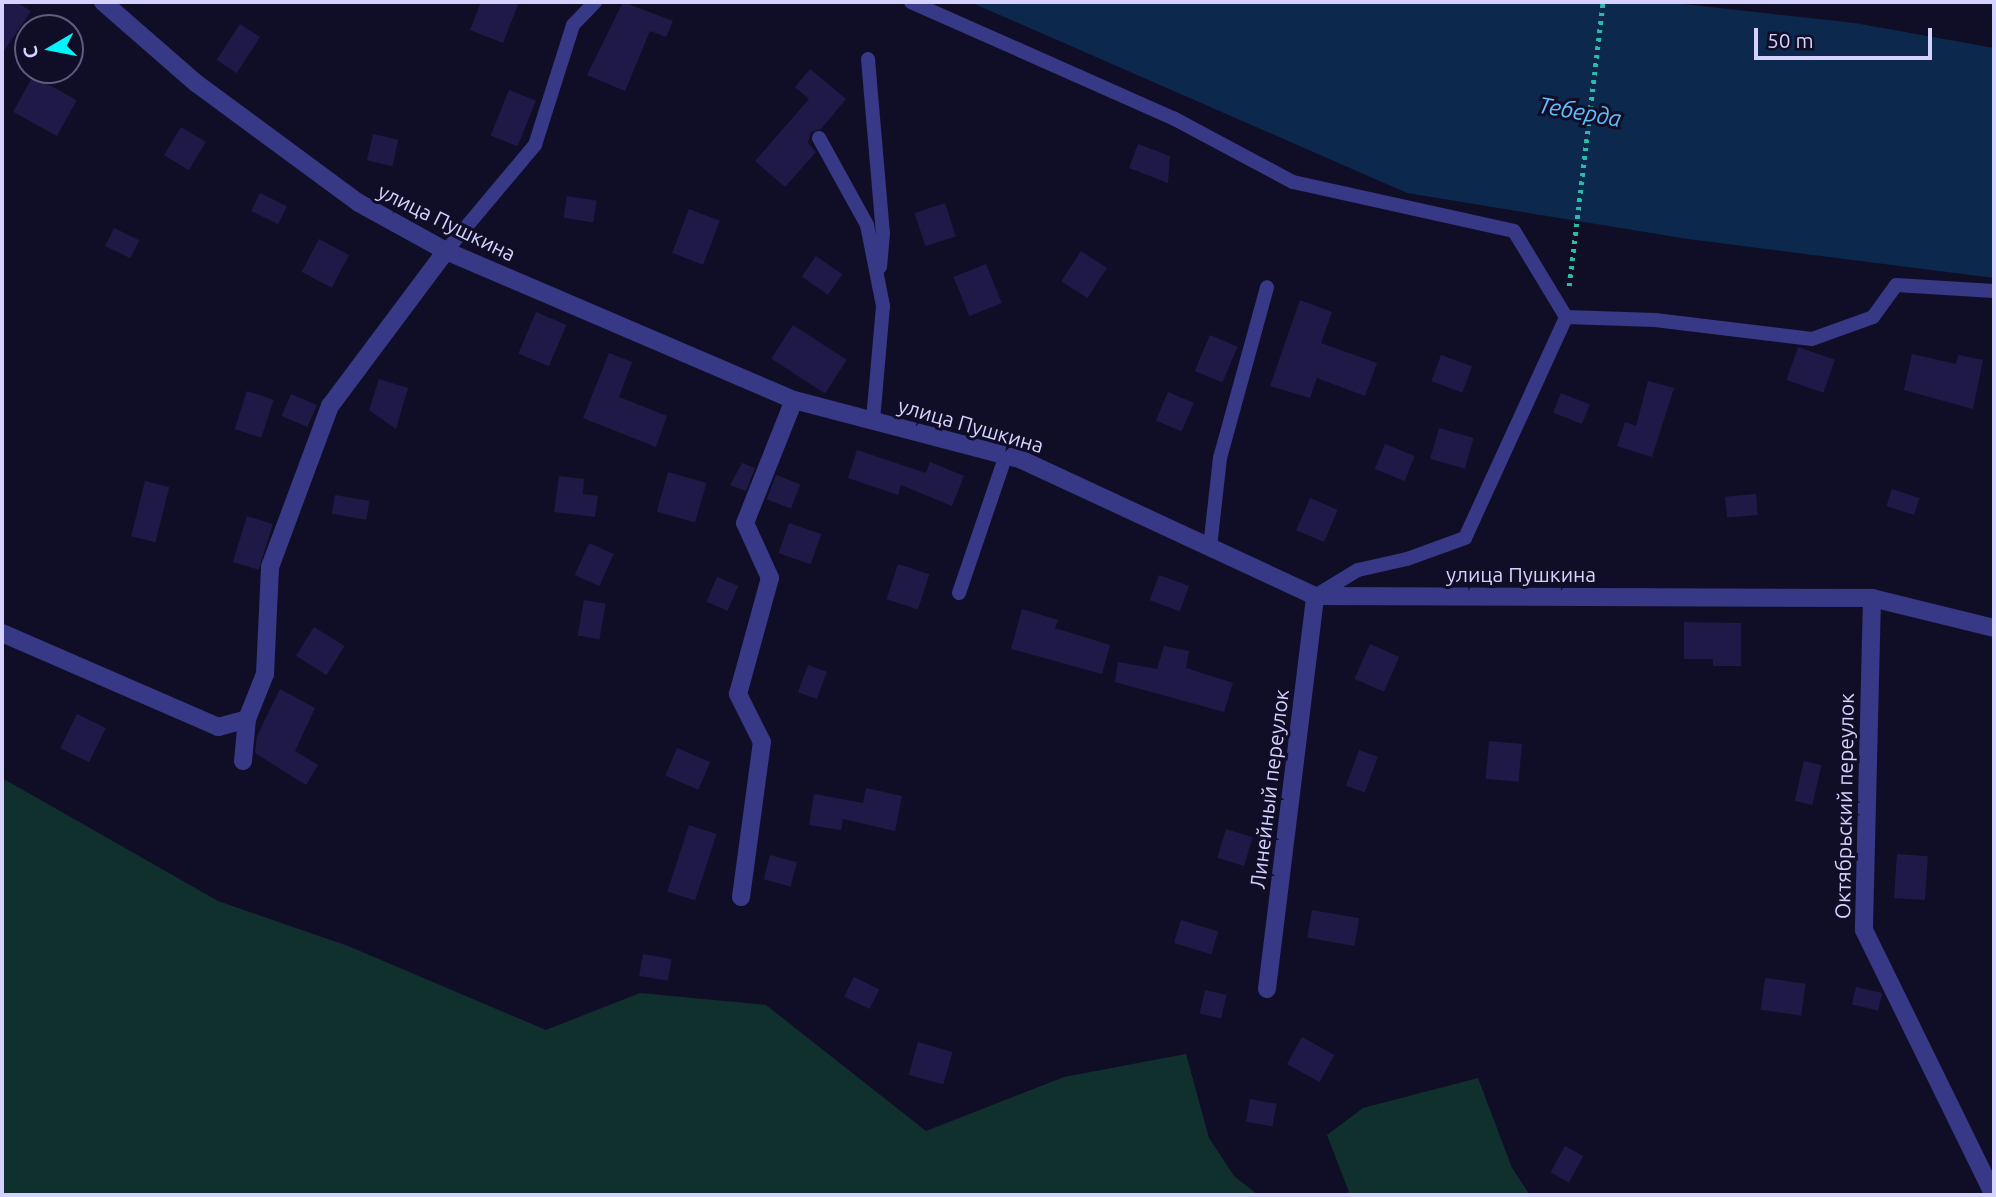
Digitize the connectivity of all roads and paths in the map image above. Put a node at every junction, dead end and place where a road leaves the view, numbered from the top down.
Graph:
1 (103, 2) edge
2 (595, 2) edge
3 (911, 2) edge
4 (1603, 2) edge
5 (868, 59) dead end
6 (819, 138) dead end
7 (446, 251) junction
8 (879, 286) junction
9 (1267, 287) dead end
10 (1994, 291) edge
11 (1566, 317) junction
12 (794, 400) junction
13 (873, 421) junction
14 (1006, 455) junction
15 (1210, 547) junction
16 (959, 593) dead end
17 (1315, 596) junction
18 (1872, 598) junction
19 (1994, 628) edge
20 (2, 633) edge
21 (247, 719) junction
22 (243, 761) dead end
23 (741, 898) dead end
24 (1267, 989) dead end
25 (1994, 1195) edge

1 - 7 street, улица Пушкина
2 - 7 lane
3 - 11 lane
4 - 11 path
5 - 8 lane
6 - 8 lane
7 - 12 street, улица Пушкина
7 - 21 street
8 - 13 lane
9 - 15 lane
10 - 11 lane
11 - 17 lane
12 - 13 street, улица Пушкина
12 - 23 street
13 - 14 street, улица Пушкина
14 - 15 street, улица Пушкина
14 - 16 lane
15 - 17 street, улица Пушкина
17 - 18 street, улица Пушкина
17 - 24 street, Линейный переулок
18 - 19 street, улица Пушкина
18 - 25 street, Октябрьский переулок
20 - 21 street
21 - 22 street

